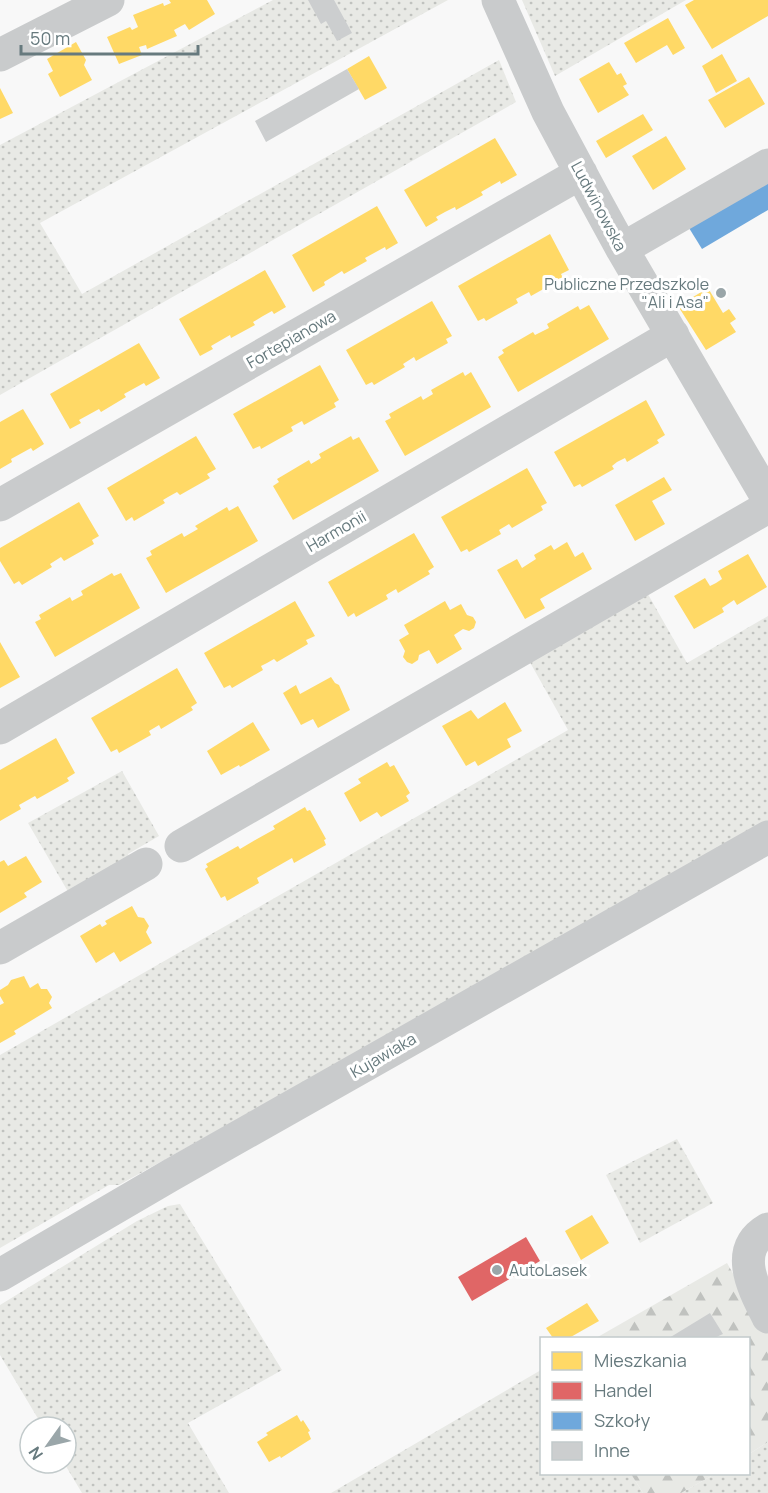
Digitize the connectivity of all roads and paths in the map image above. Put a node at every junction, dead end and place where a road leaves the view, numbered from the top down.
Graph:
1 (108, 0) edge
2 (498, 0) edge
3 (0, 55) edge
4 (768, 165) edge
5 (581, 173) junction
6 (622, 249) junction
7 (673, 335) junction
8 (768, 499) edge
9 (0, 505) edge
10 (768, 507) edge
11 (0, 728) edge
12 (768, 837) edge
13 (181, 846) dead end
14 (146, 864) dead end
15 (0, 948) edge
16 (768, 1229) edge
17 (0, 1275) edge
18 (768, 1317) edge

1 - 3 street
2 - 5 street, Ludwinowska
4 - 6 street
5 - 6 street, Ludwinowska
5 - 9 street, Fortepianowa
6 - 7 street, Ludwinowska
7 - 8 street, Ludwinowska
7 - 11 street, Harmonii
10 - 13 street
12 - 17 street, Kujawiaka
14 - 15 street
16 - 18 street

